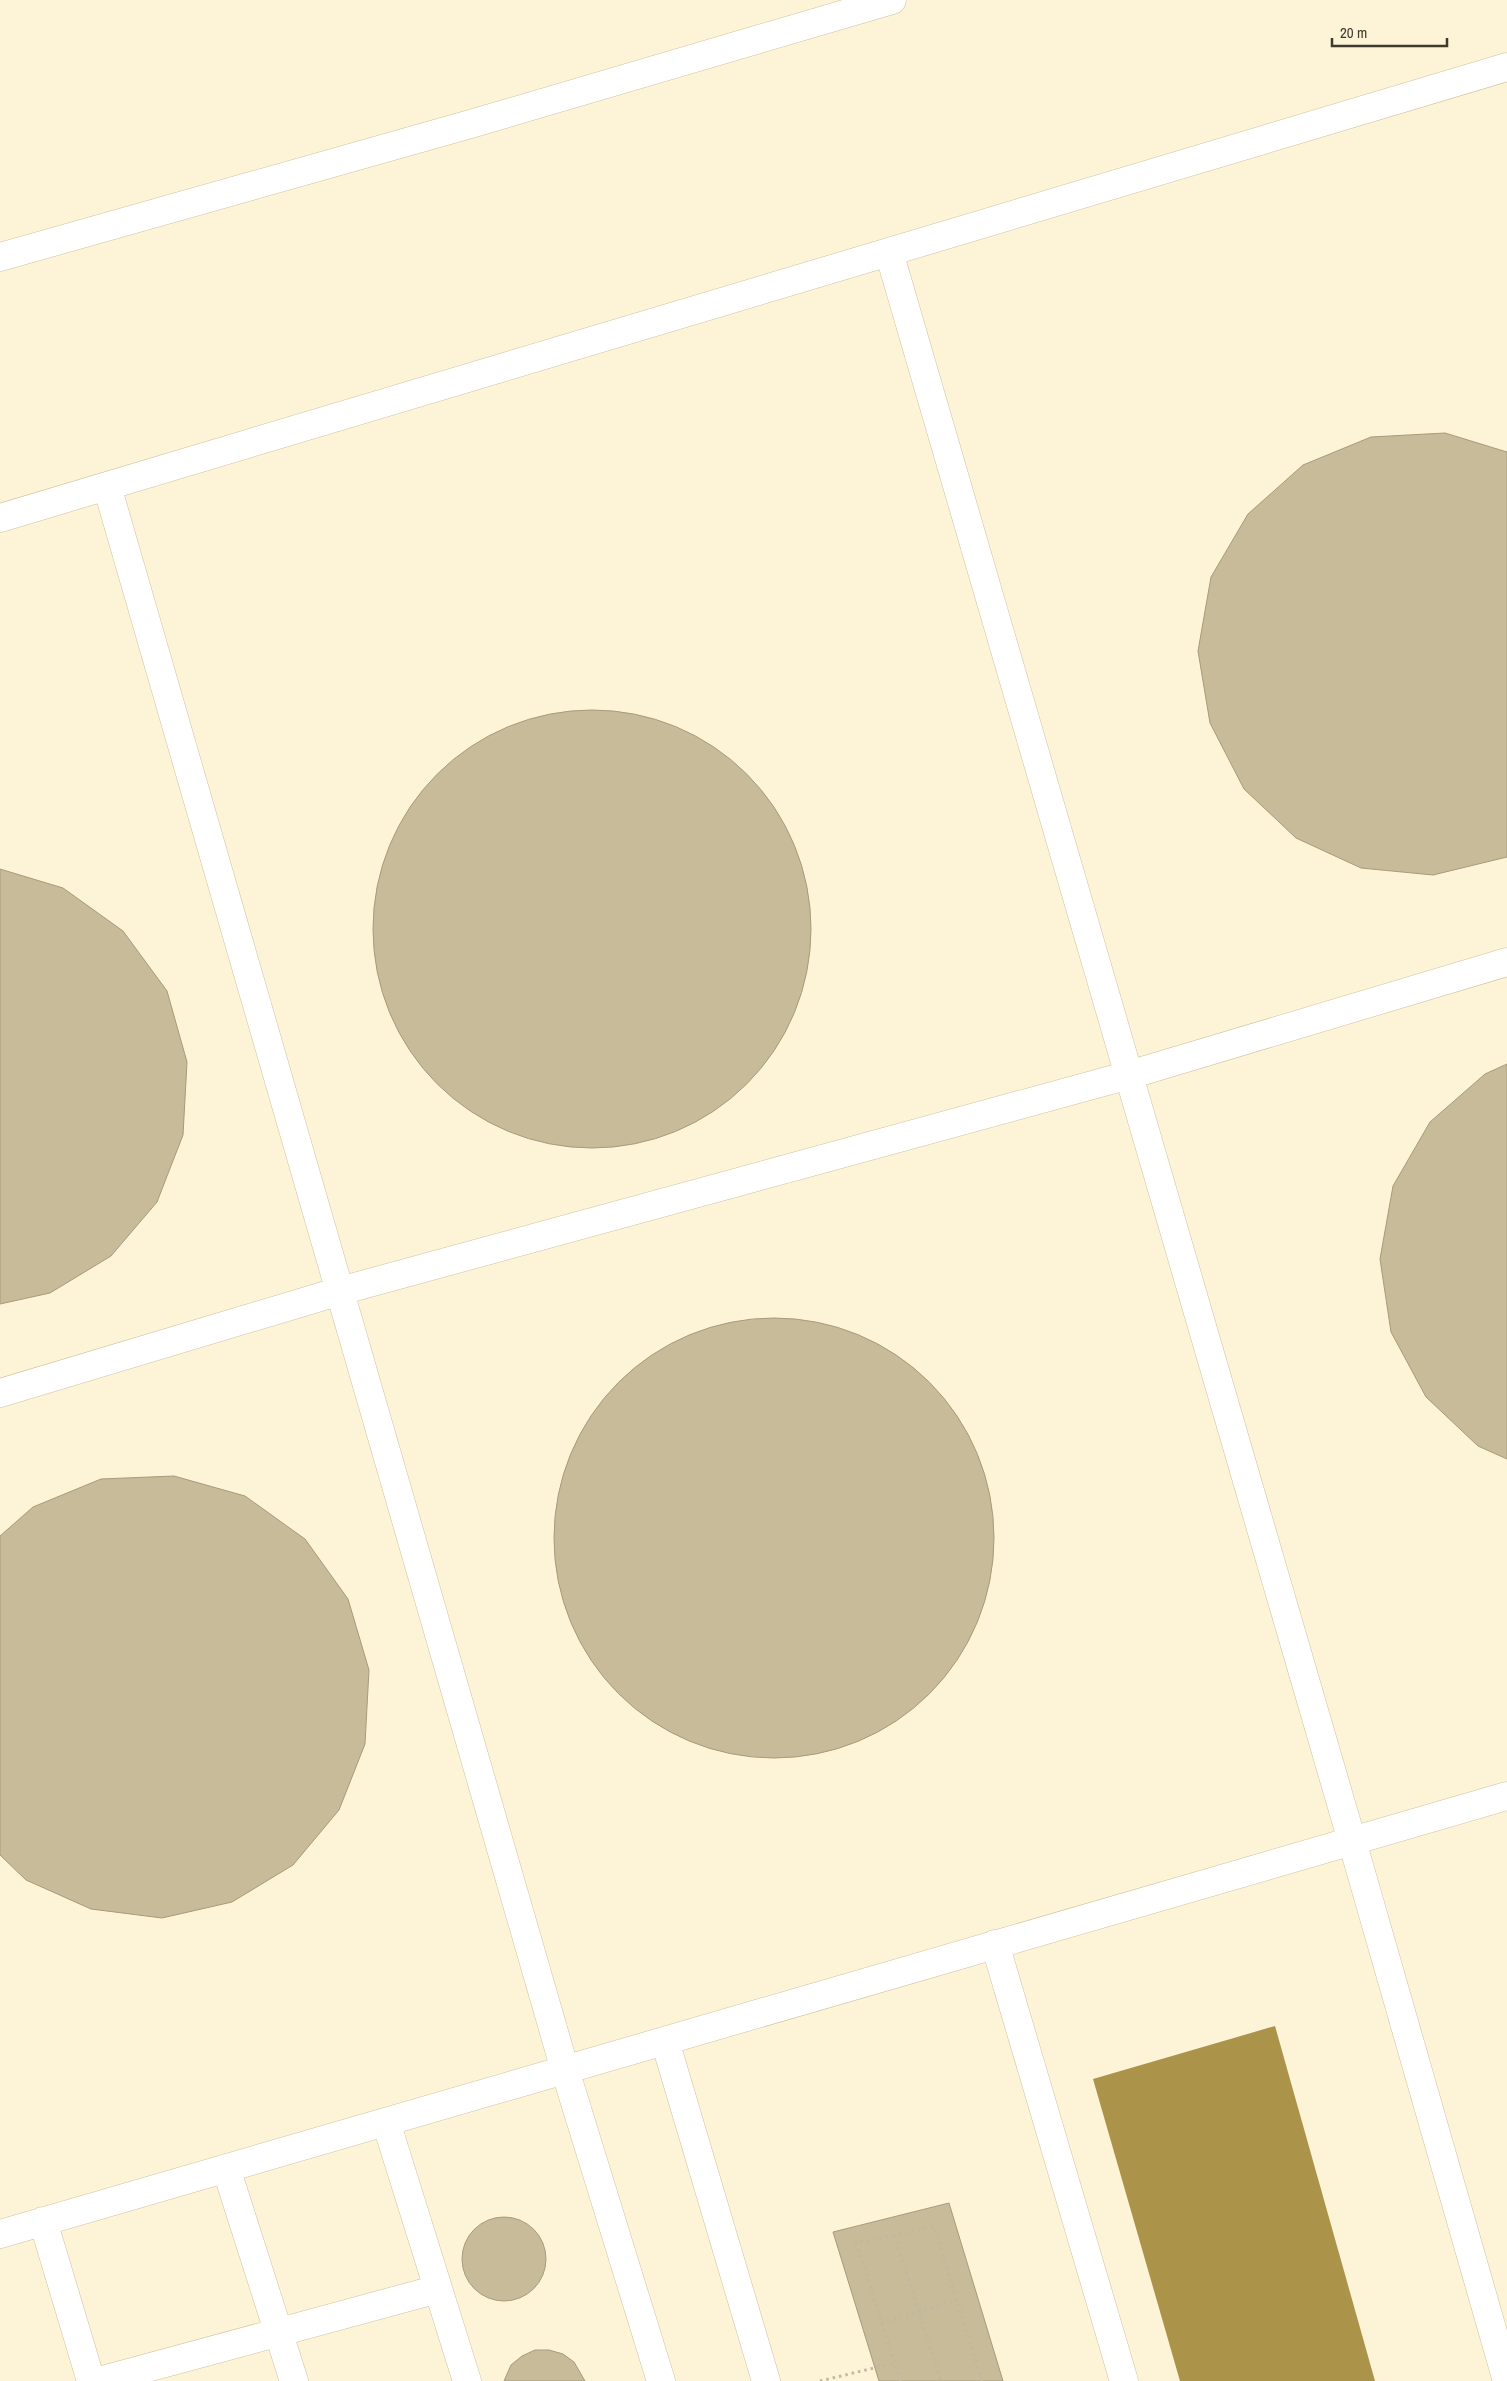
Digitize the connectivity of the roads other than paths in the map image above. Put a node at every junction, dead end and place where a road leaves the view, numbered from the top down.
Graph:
1 (892, 0) edge
2 (1507, 67) edge
3 (889, 252) junction
4 (0, 258) edge
5 (107, 486) junction
6 (0, 518) edge
7 (1507, 962) edge
8 (1129, 1075) junction
9 (340, 1290) junction
10 (0, 1393) edge
11 (1507, 1796) edge
12 (1352, 1841) junction
13 (995, 1944) junction
14 (665, 2041) junction
15 (565, 2070) junction
16 (386, 2122) junction
17 (226, 2168) junction
18 (44, 2221) junction
19 (0, 2234) edge
20 (438, 2288) junction
21 (279, 2332) junction
22 (91, 2381) edge
23 (99, 2381) edge
24 (294, 2381) edge
25 (467, 2381) edge
26 (661, 2381) edge
27 (766, 2381) edge
28 (1124, 2381) edge
29 (1507, 2381) edge

1 - 4 street
2 - 3 street
3 - 5 street
3 - 8 street
5 - 6 street
5 - 9 street
7 - 8 street
8 - 9 street
8 - 12 street
9 - 10 street
9 - 15 street
11 - 12 street
12 - 13 street
12 - 29 street
13 - 14 street
13 - 28 street
14 - 15 street
14 - 27 street
15 - 16 street
15 - 26 street
16 - 17 street
16 - 20 street
17 - 18 street
17 - 21 street
18 - 19 street
18 - 22 street
20 - 21 street
20 - 25 street
21 - 23 street
21 - 24 street

